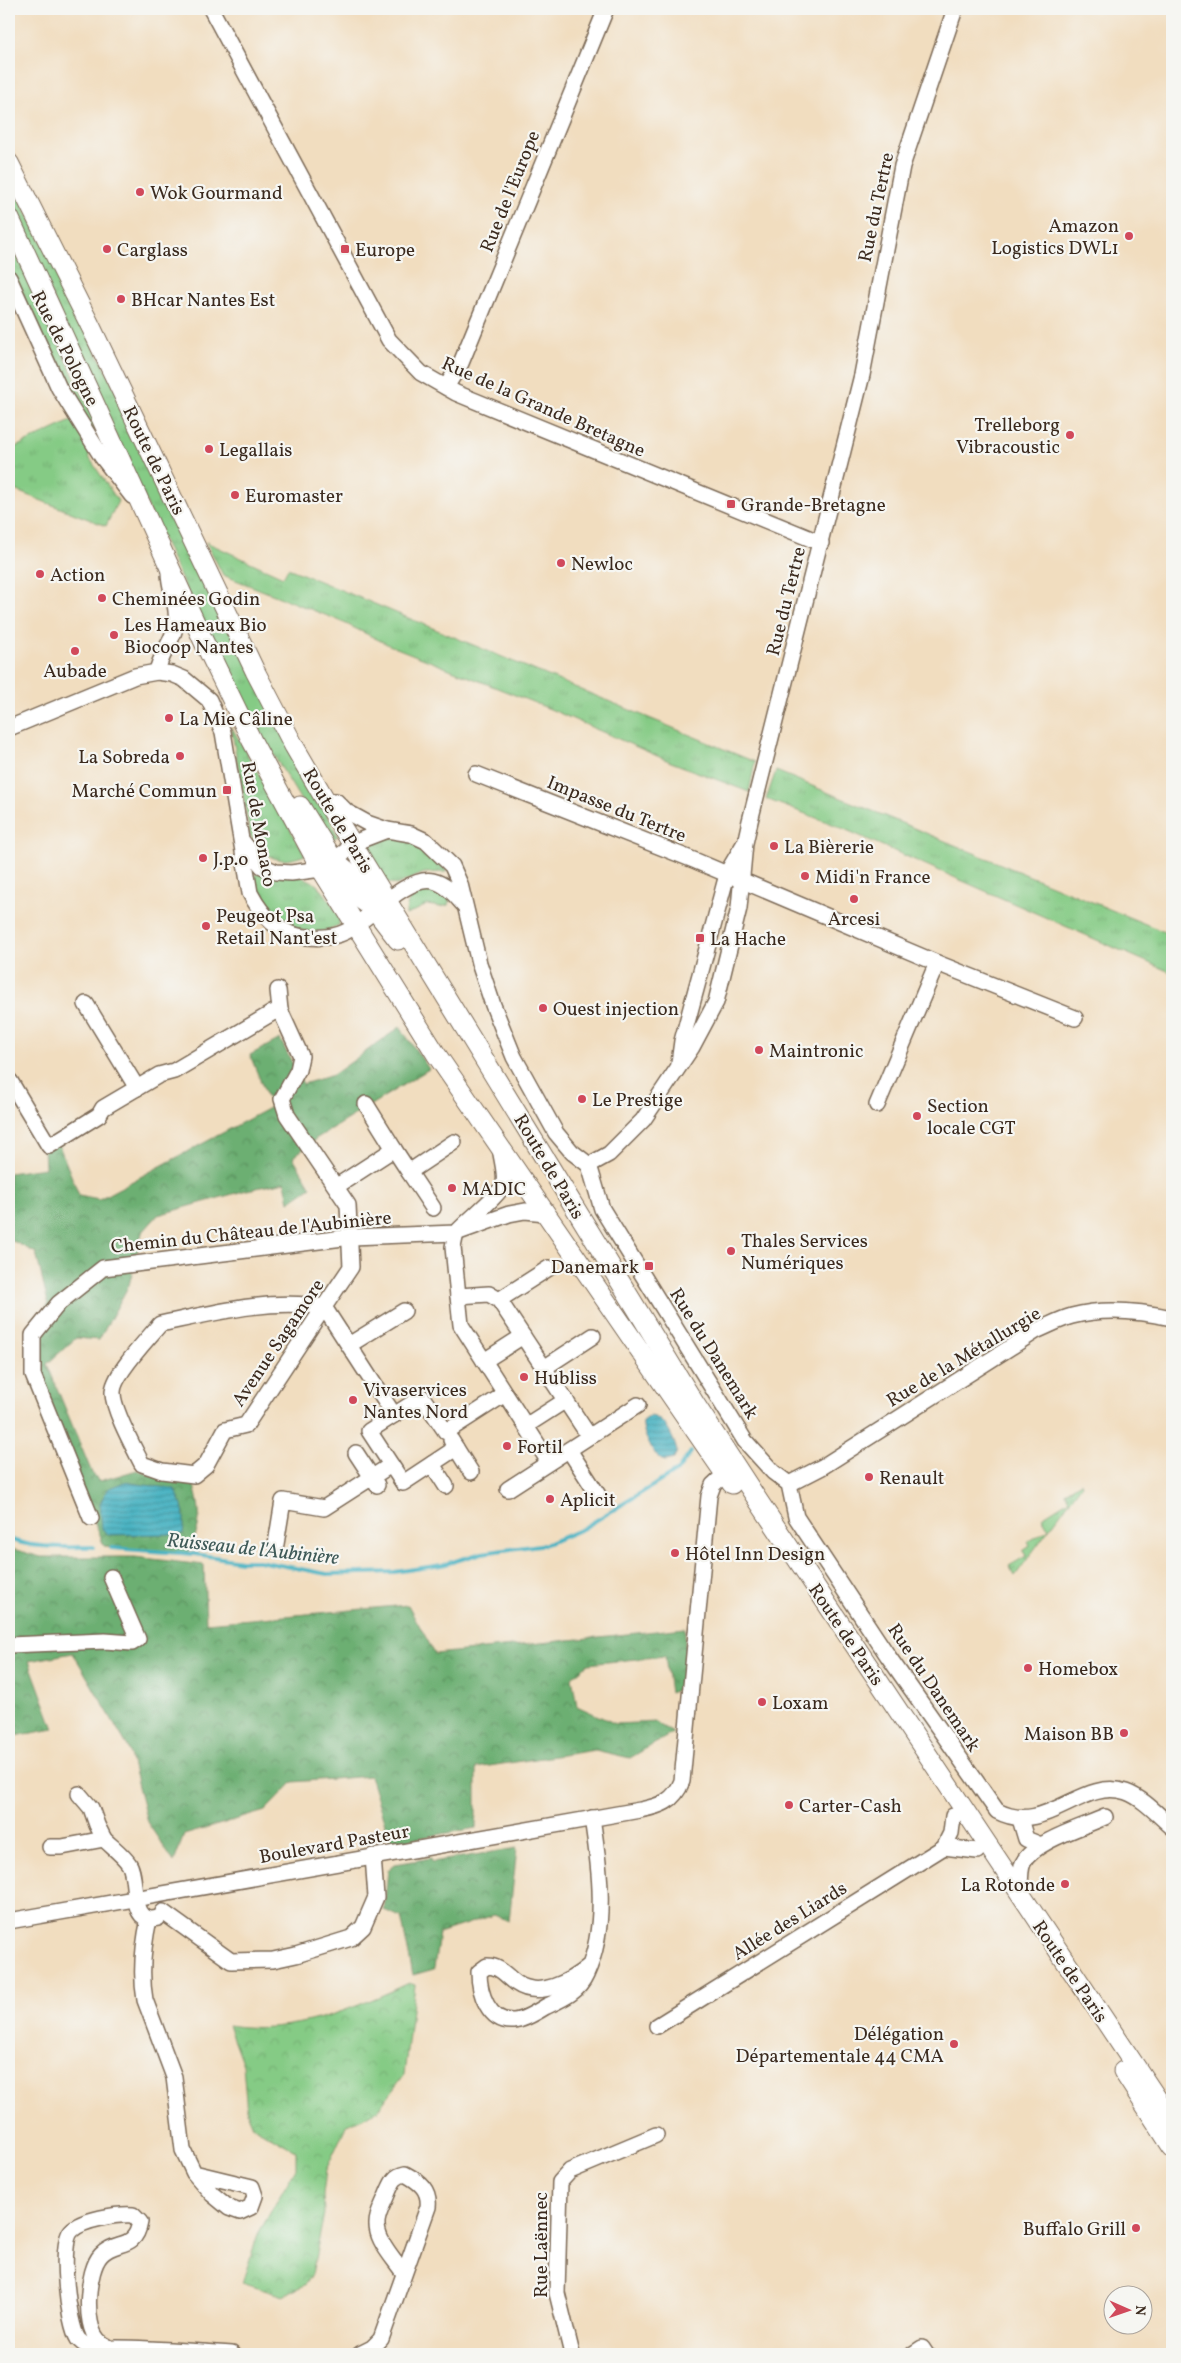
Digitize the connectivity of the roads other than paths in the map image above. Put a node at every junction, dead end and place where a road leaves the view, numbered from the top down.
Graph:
1 (211, 9) edge
2 (606, 9) edge
3 (955, 9) edge
4 (9, 163) edge
5 (9, 217) edge
6 (9, 278) edge
7 (446, 387) junction
8 (141, 508) junction
9 (821, 543) junction
10 (169, 568) junction
11 (157, 672) junction
12 (9, 728) edge
13 (476, 774) dead end
14 (326, 801) junction
15 (387, 830) junction
16 (241, 840) junction
17 (745, 843) junction
18 (354, 846) junction
19 (327, 864) junction
20 (727, 874) junction
21 (743, 880) junction
22 (463, 904) junction
23 (381, 905) junction
24 (354, 926) junction
25 (937, 963) junction
26 (278, 990) dead end
27 (86, 1004) dead end
28 (280, 1010) junction
29 (1075, 1018) dead end
30 (678, 1067) junction
31 (10, 1081) edge
32 (138, 1088) junction
33 (366, 1104) dead end
34 (877, 1105) dead end
35 (454, 1142) dead end
36 (500, 1147) junction
37 (394, 1149) junction
38 (589, 1165) junction
39 (410, 1172) junction
40 (337, 1186) junction
41 (433, 1208) dead end
42 (546, 1213) junction
43 (456, 1232) junction
44 (351, 1237) junction
45 (548, 1268) dead end
46 (458, 1296) junction
47 (500, 1300) junction
48 (324, 1307) junction
49 (404, 1311) dead end
50 (1172, 1318) edge
51 (523, 1336) junction
52 (593, 1336) dead end
53 (349, 1345) junction
54 (484, 1361) junction
55 (544, 1368) junction
56 (505, 1394) junction
57 (566, 1400) junction
58 (638, 1405) dead end
59 (394, 1415) junction
60 (526, 1425) junction
61 (446, 1432) junction
62 (589, 1436) junction
63 (456, 1448) junction
64 (569, 1450) junction
65 (356, 1453) dead end
66 (549, 1462) junction
67 (432, 1464) junction
68 (391, 1465) junction
69 (472, 1472) dead end
70 (725, 1474) junction
71 (374, 1482) junction
72 (789, 1484) junction
73 (446, 1486) dead end
74 (508, 1489) dead end
75 (600, 1498) dead end
76 (91, 1518) dead end
77 (276, 1544) dead end
78 (111, 1577) dead end
79 (9, 1645) edge
80 (79, 1794) dead end
81 (953, 1816) junction
82 (592, 1818) junction
83 (1105, 1818) dead end
84 (1020, 1819) junction
85 (1172, 1827) edge
86 (104, 1839) junction
87 (1041, 1845) junction
88 (50, 1847) dead end
89 (944, 1847) junction
90 (977, 1851) junction
91 (373, 1856) junction
92 (164, 1893) junction
93 (1020, 1894) junction
94 (134, 1898) junction
95 (156, 1915) junction
96 (9, 1921) edge
97 (589, 1966) junction
98 (657, 2026) dead end
99 (1172, 2121) edge
100 (656, 2135) dead end
101 (1172, 2147) edge
102 (194, 2173) dead end
103 (403, 2272) junction
104 (110, 2348) junction
105 (232, 2354) edge
106 (360, 2354) edge
107 (572, 2354) edge
108 (912, 2354) edge
109 (926, 2354) edge

1 - 7 street, Rue de la Grande Bretagne
2 - 7 street, Rue de l'Europe
3 - 9 street, Rue du Tertre
4 - 14 main road, Route de Paris
5 - 8 main road, Route de Paris
6 - 8 street, Rue de Pologne
7 - 9 street, Rue de la Grande Bretagne
8 - 10 main road, Route de Paris
9 - 17 street, Rue du Tertre
10 - 11 street
10 - 19 main road, Route de Paris
11 - 12 street
11 - 16 street, Rue de Monaco
13 - 20 street, Impasse du Tertre
14 - 15 street
14 - 18 main road, Route de Paris
15 - 18 street
15 - 22 street
16 - 19 street
16 - 24 street, Rue de Monaco
17 - 20 street
17 - 21 street, Rue du Tertre
18 - 19 street
18 - 23 main road, Route de Paris
19 - 23 main road
19 - 24 main road, Route de Paris
20 - 21 street, Impasse du Tertre
20 - 30 street
21 - 25 street, Impasse du Tertre
21 - 30 street, Rue du Tertre
22 - 23 street
22 - 38 street
23 - 24 street, Rue de Monaco
23 - 93 main road, Route de Paris
24 - 36 main road, Route de Paris
25 - 29 street, Impasse du Tertre
25 - 34 street
26 - 28 street, Avenue Sagamore
27 - 32 street
28 - 32 street
28 - 40 street, Avenue Sagamore
30 - 38 street, Rue du Tertre
31 - 32 street
33 - 37 street
35 - 39 street
36 - 42 main road, Route de Paris
36 - 43 street
37 - 39 street
37 - 40 street
38 - 72 street, Rue du Danemark
39 - 41 street
40 - 44 street, Avenue Sagamore
42 - 43 street, Chemin du Château de l'Aubinière
42 - 70 main road, Route de Paris
43 - 44 street, Chemin du Château de l'Aubinière
43 - 46 street
44 - 48 street, Avenue Sagamore
44 - 76 street, Chemin du Château de l'Aubinière
45 - 47 street
46 - 47 street
46 - 54 street
47 - 51 street
48 - 48 street, Avenue Sagamore
48 - 53 street
49 - 53 street
50 - 72 street, Rue de la Métallurgie
51 - 54 street
51 - 55 street
52 - 55 street
53 - 59 street
54 - 56 street
55 - 57 street
56 - 60 street
56 - 61 street
57 - 60 street
57 - 62 street
58 - 62 street
59 - 61 street
59 - 68 street
60 - 66 street
61 - 63 street
62 - 64 street
63 - 67 street
63 - 69 street
64 - 66 street
64 - 75 street
65 - 71 street
66 - 74 street
67 - 68 street
67 - 73 street
68 - 71 street
70 - 81 main road, Route de Paris
70 - 82 street, Boulevard Pasteur
71 - 77 street
72 - 84 street, Rue du Danemark
78 - 79 street
80 - 86 street
81 - 89 street
81 - 90 main road, Route de Paris
82 - 91 street, Boulevard Pasteur
82 - 97 street
83 - 87 street
84 - 85 street
84 - 87 street
86 - 88 street
86 - 94 street
87 - 93 street
89 - 90 street
89 - 98 street, Allée des Liards
90 - 101 main road, Route de Paris
91 - 92 street, Boulevard Pasteur
91 - 95 street
92 - 94 street, Boulevard Pasteur
92 - 95 street
93 - 99 main road, Route de Paris
94 - 95 street
94 - 96 street, Boulevard Pasteur
95 - 102 street
97 - 97 street
100 - 107 street, Rue Laënnec
103 - 103 street
103 - 106 street
104 - 104 street
104 - 105 street
108 - 109 street

